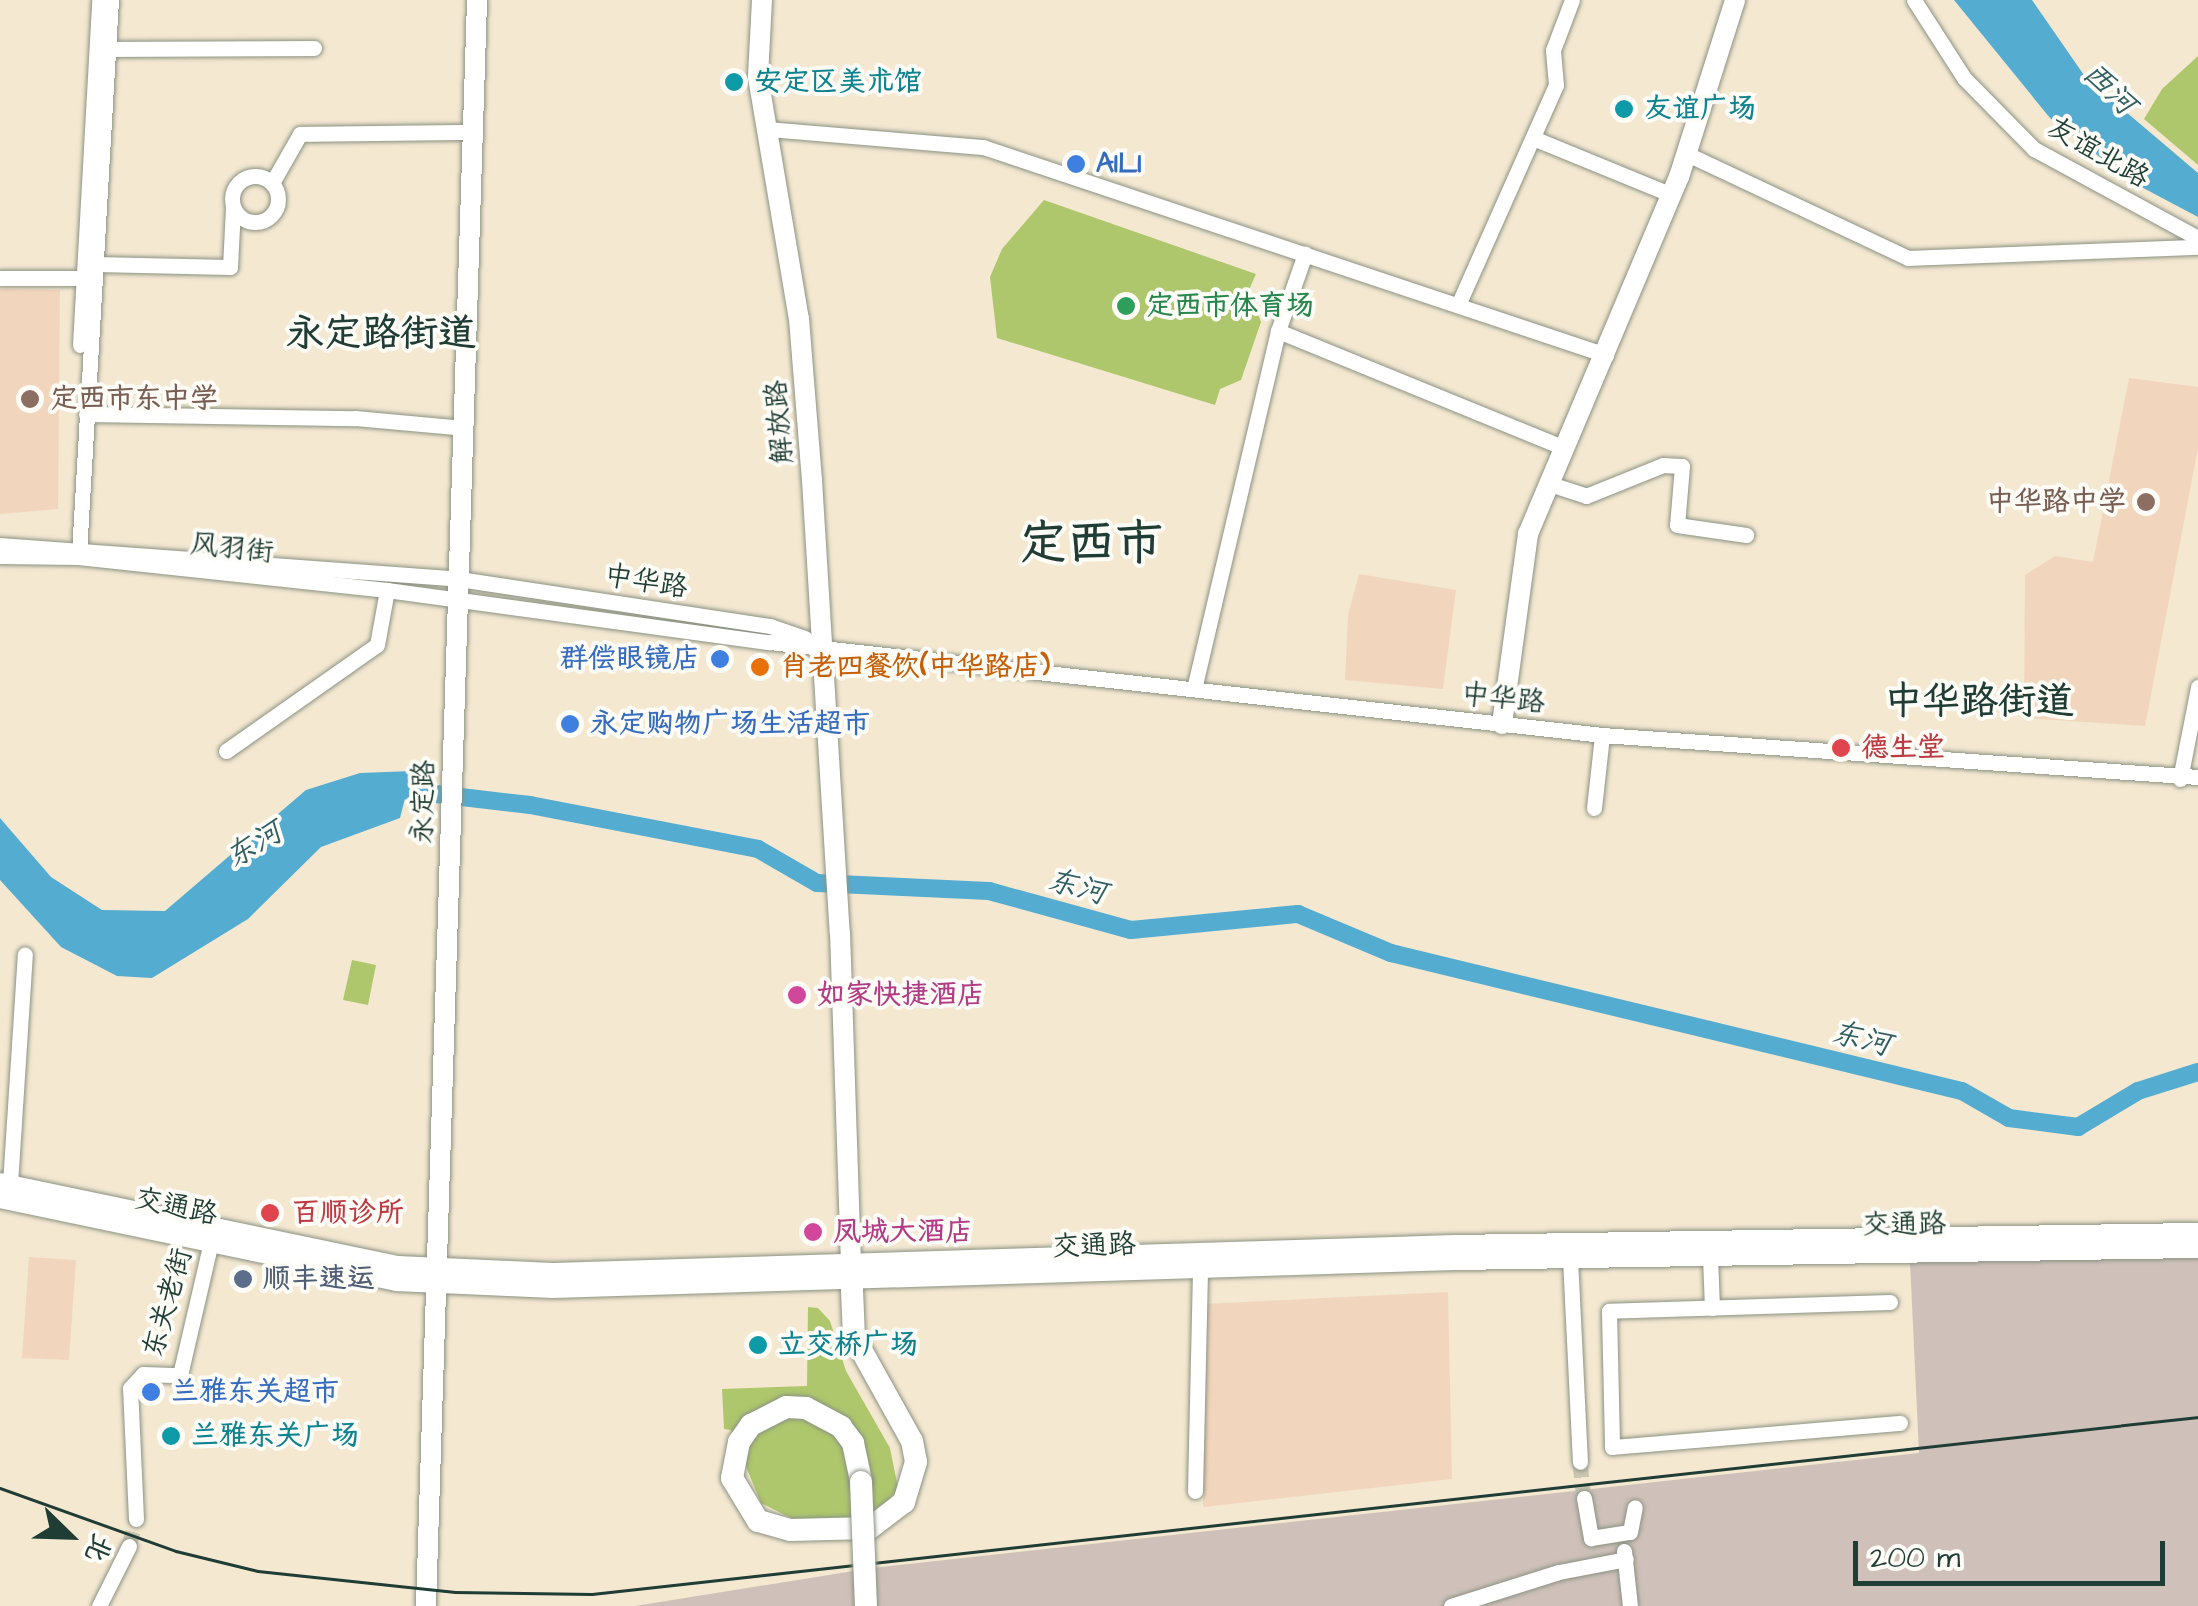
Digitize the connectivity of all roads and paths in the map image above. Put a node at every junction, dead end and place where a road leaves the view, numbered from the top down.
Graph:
1 (100, 0) edge
2 (112, 0) edge
3 (477, 0) edge
4 (762, 0) edge
5 (1572, 0) edge
6 (1914, 0) edge
7 (1732, 1) edge
8 (109, 48) junction
9 (314, 48) dead end
10 (768, 129) junction
11 (474, 132) junction
12 (1532, 138) junction
13 (1687, 154) junction
14 (272, 184) junction
15 (1672, 195) junction
16 (233, 207) junction
17 (2198, 238) edge
18 (2198, 247) edge
19 (1305, 254) junction
20 (95, 264) junction
21 (0, 278) edge
22 (83, 278) junction
23 (1458, 306) junction
24 (1278, 331) junction
25 (1606, 355) junction
26 (86, 414) junction
27 (464, 428) junction
28 (1566, 448) junction
29 (1550, 484) junction
30 (1746, 535) dead end
31 (0, 544) edge
32 (74, 552) junction
33 (0, 556) edge
34 (387, 590) junction
35 (458, 590) junction
36 (823, 644) junction
37 (2198, 686) edge
38 (1194, 689) junction
39 (1502, 724) junction
40 (1602, 735) junction
41 (226, 751) dead end
42 (2198, 777) edge
43 (2180, 779) junction
44 (2198, 787) edge
45 (1594, 808) dead end
46 (25, 954) dead end
47 (4, 1188) edge
48 (2198, 1233) edge
49 (211, 1242) junction
50 (2198, 1248) edge
51 (1710, 1256) junction
52 (1570, 1258) junction
53 (1200, 1270) junction
54 (851, 1274) junction
55 (440, 1276) junction
56 (1890, 1302) dead end
57 (1712, 1308) junction
58 (1900, 1424) dead end
59 (1580, 1462) tunnel mouth
60 (1195, 1491) dead end
61 (1584, 1498) tunnel mouth
62 (1635, 1506) dead end
63 (136, 1518) tunnel mouth
64 (1617, 1538) junction
65 (129, 1546) tunnel mouth
66 (1626, 1559) junction
67 (99, 1606) edge
68 (426, 1606) edge
69 (866, 1606) edge
70 (1450, 1606) edge
71 (1630, 1606) edge

1 - 22 street
2 - 8 street
3 - 11 main road, 永定路
4 - 10 main road, 解放路
5 - 12 street
6 - 17 street, 友谊北路
7 - 13 main road
8 - 9 street
8 - 20 street
10 - 19 street
10 - 36 main road, 解放路
11 - 14 street
11 - 27 main road, 永定路
12 - 15 street
12 - 23 street
13 - 15 main road
13 - 18 street
14 - 16 street
14 - 16 street
15 - 25 main road
16 - 20 street
19 - 23 street
19 - 24 street
20 - 26 street
21 - 22 street
22 - 32 street
23 - 25 street
24 - 28 street
24 - 38 street
25 - 28 main road
26 - 27 street
26 - 32 street
27 - 35 main road, 永定路
28 - 29 main road
29 - 30 street
29 - 39 main road
31 - 32 street, 风羽街
32 - 33 street, 风羽街
32 - 34 street, 风羽街
32 - 35 street, 风羽街
34 - 35 street, 风羽街
34 - 41 street
35 - 36 street, 中华路
35 - 55 main road, 永定路
36 - 38 street, 中华路
36 - 54 main road, 解放路
37 - 43 street
38 - 39 street, 中华路
39 - 40 street, 中华路
40 - 43 street, 中华路
40 - 45 street
42 - 43 street, 中华路
43 - 44 street, 中华路
46 - 47 street
47 - 49 main road, 交通路
47 - 55 main road, 交通路
48 - 54 main road, 交通路
49 - 55 main road, 交通路
49 - 63 street, 东关老街
50 - 51 main road, 交通路
51 - 52 main road, 交通路
51 - 57 street
52 - 53 main road, 交通路
52 - 59 street
53 - 54 main road, 交通路
53 - 60 street
54 - 55 main road, 交通路
54 - 69 highway, bridge
55 - 68 main road, 永定路
56 - 57 street
57 - 58 street
61 - 64 street
62 - 64 street
64 - 66 street
65 - 67 street
66 - 70 street
66 - 71 street

